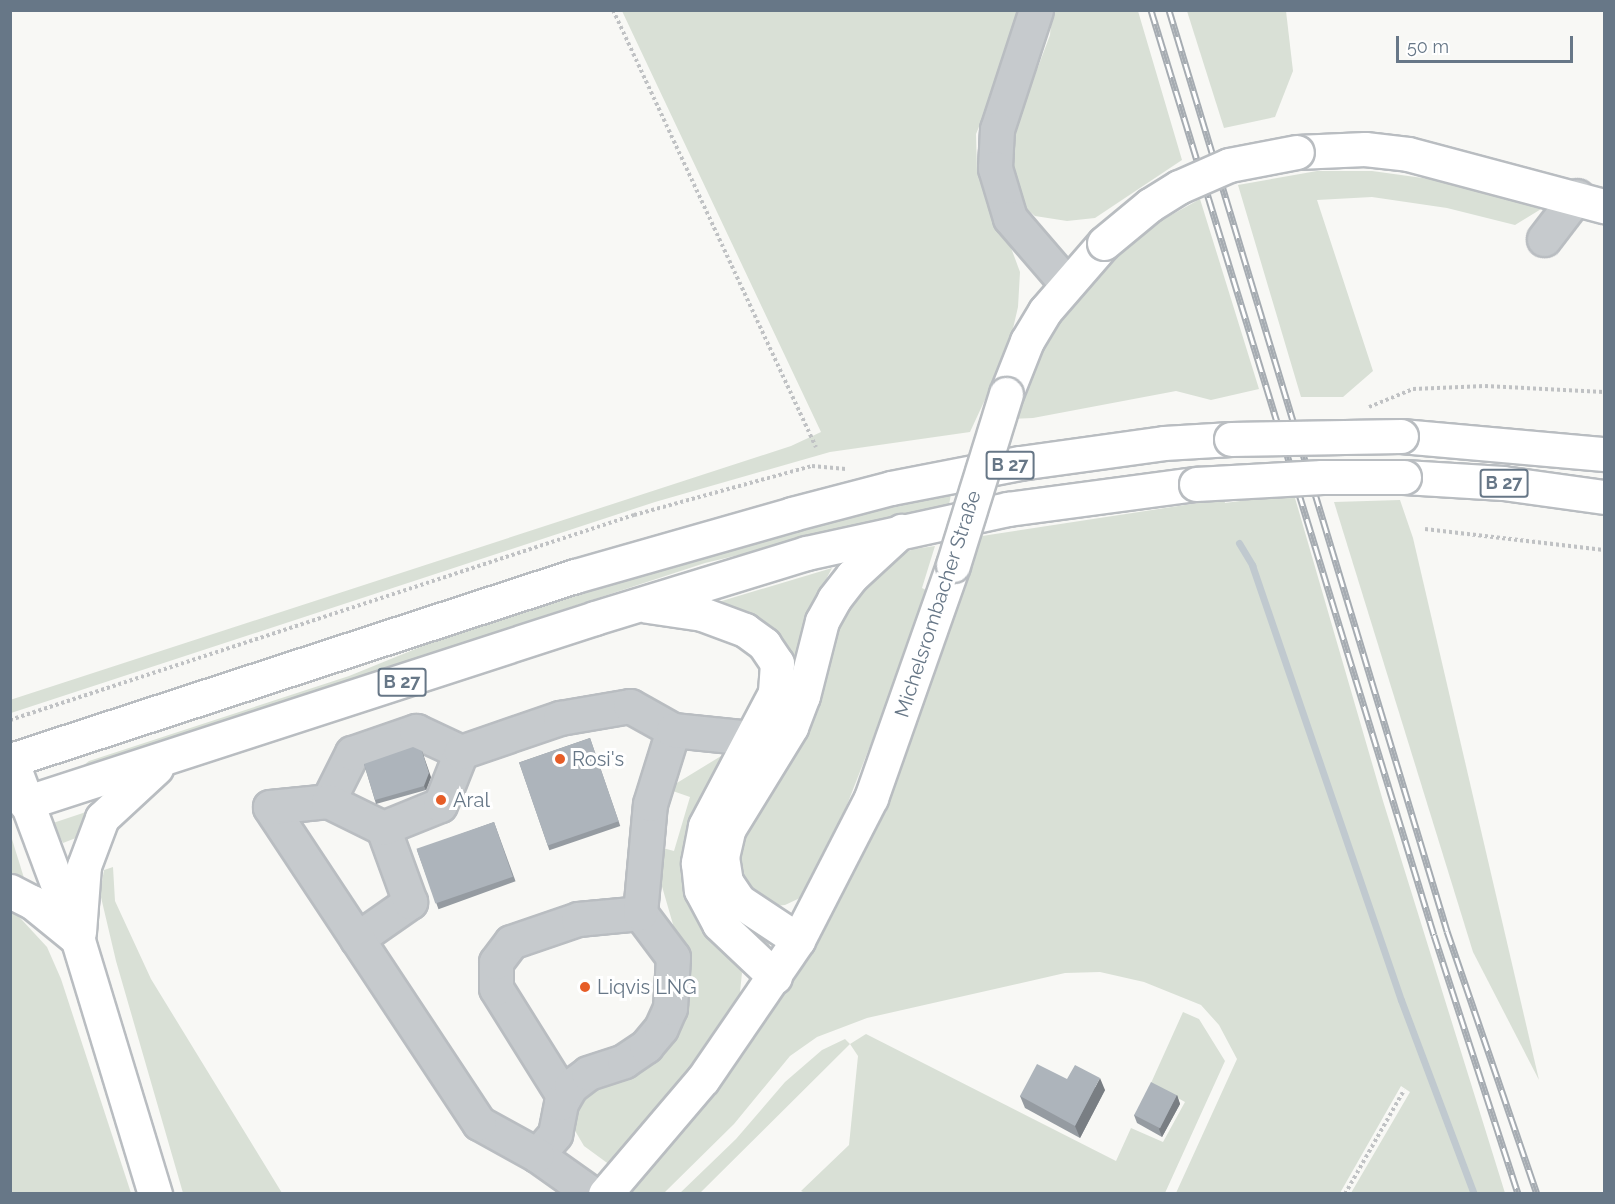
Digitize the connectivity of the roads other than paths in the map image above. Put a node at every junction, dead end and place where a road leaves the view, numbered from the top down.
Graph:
1 (1036, 10) edge
2 (1591, 201) edge
3 (1544, 239) dead end
4 (1066, 283) junction
5 (1605, 454) edge
6 (1605, 497) edge
7 (903, 530) junction
8 (640, 604) junction
9 (673, 730) junction
10 (751, 738) junction
11 (461, 752) junction
12 (11, 760) edge
13 (164, 760) junction
14 (328, 801) junction
15 (18, 806) edge
16 (383, 828) junction
17 (10, 891) edge
18 (640, 913) junction
19 (357, 939) junction
20 (78, 940) junction
21 (798, 940) junction
22 (776, 977) junction
23 (564, 1097) junction
24 (537, 1155) junction
25 (155, 1194) edge
26 (592, 1194) edge
27 (605, 1194) edge

1 - 4 street
2 - 3 street
2 - 4 main road, Michelsrombacher Straße, bridge
4 - 21 main road, Michelsrombacher Straße, bridge
5 - 12 main road, B 27, bridge
6 - 7 main road, B 27, bridge
7 - 8 main road, B 27
7 - 21 main road
8 - 10 main road
8 - 13 main road, B 27
9 - 10 street
9 - 11 street
9 - 18 street
10 - 22 main road
11 - 14 street
11 - 16 street
12 - 15 main road
13 - 15 main road, B 27
13 - 20 main road
14 - 16 street
14 - 19 street
15 - 20 main road
16 - 19 street
17 - 20 main road
18 - 23 street
18 - 23 street
19 - 24 street
20 - 25 main road
21 - 22 main road, Michelsrombacher Straße
22 - 27 main road, Michelsrombacher Straße
23 - 24 street
24 - 26 street

